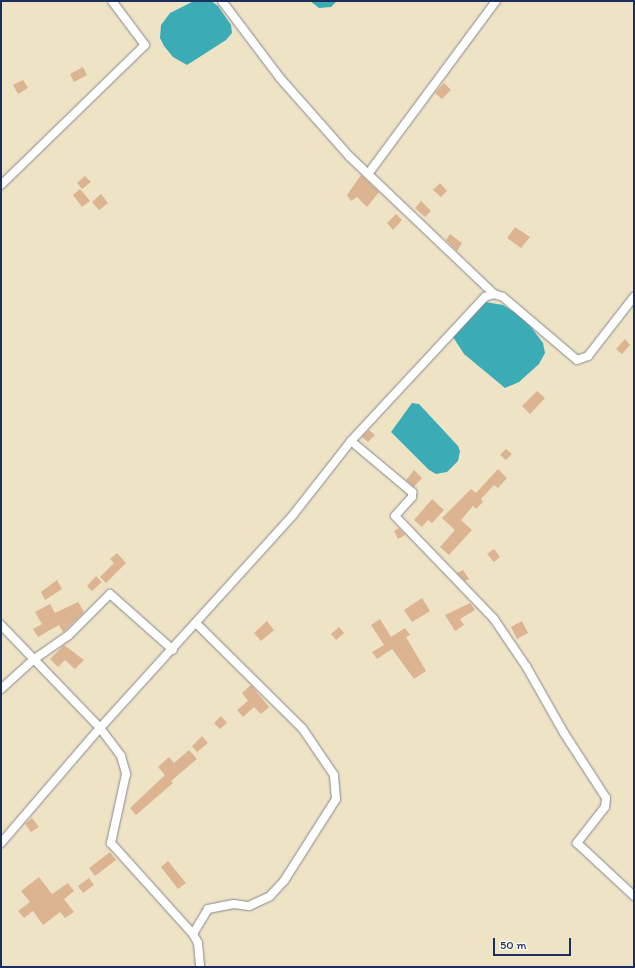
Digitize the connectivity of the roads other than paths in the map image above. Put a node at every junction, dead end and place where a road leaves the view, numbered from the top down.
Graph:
1 (112, 1) edge
2 (222, 1) edge
3 (496, 1) edge
4 (368, 174) junction
5 (1, 185) edge
6 (494, 294) junction
7 (634, 297) edge
8 (351, 441) junction
9 (196, 624) junction
10 (1, 625) edge
11 (173, 650) junction
12 (33, 660) junction
13 (1, 689) edge
14 (100, 728) junction
15 (1, 843) edge
16 (634, 896) edge
17 (193, 934) junction
18 (200, 967) edge

1 - 5 street
2 - 4 street
3 - 4 street
4 - 6 street
6 - 7 street
6 - 8 street
8 - 9 street
8 - 16 street
9 - 11 street
9 - 17 street
10 - 12 street
11 - 12 street
11 - 14 street
12 - 13 street
12 - 14 street
14 - 15 street
14 - 17 street
17 - 18 street

